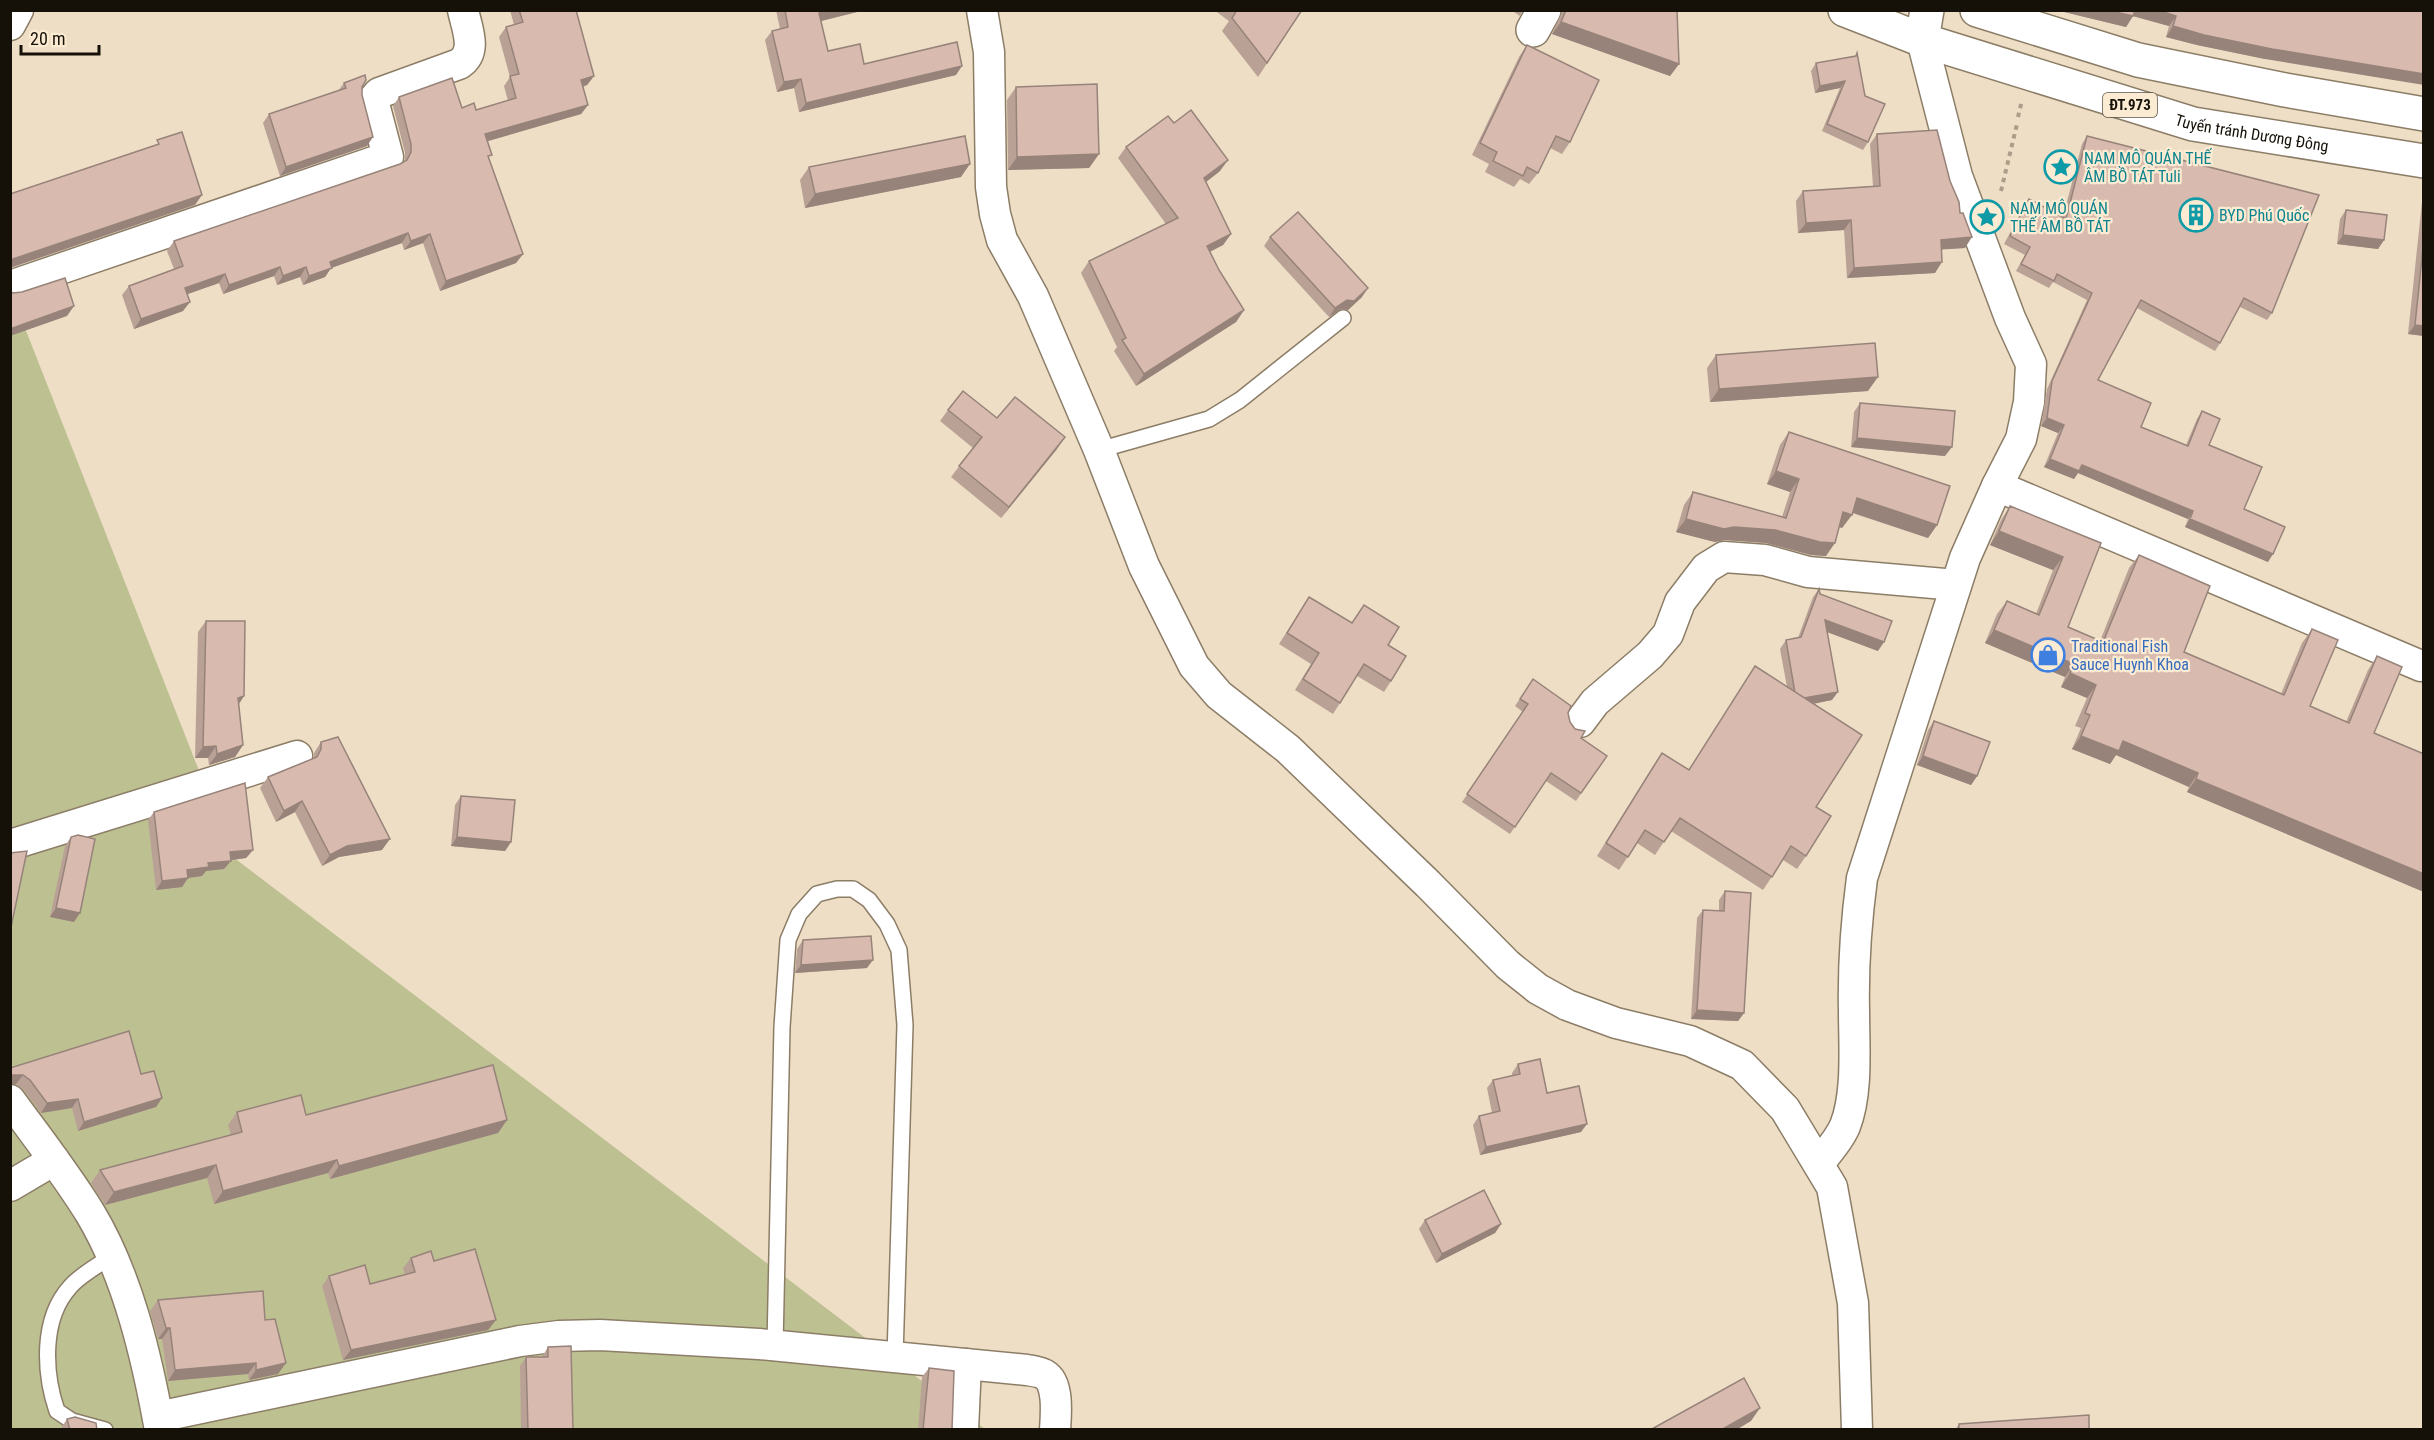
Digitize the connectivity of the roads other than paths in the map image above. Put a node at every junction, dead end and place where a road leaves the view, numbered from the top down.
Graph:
1 (18, 10) edge
2 (463, 10) edge
3 (982, 10) edge
4 (1845, 10) edge
5 (1977, 10) edge
6 (2018, 16) edge
7 (10, 25) edge
8 (1924, 25) edge
9 (2424, 114) edge
10 (2424, 161) edge
11 (10, 286) edge
12 (1343, 318) dead end
13 (1099, 450) junction
14 (1997, 486) junction
15 (1956, 585) junction
16 (2421, 666) dead end
17 (1580, 722) dead end
18 (297, 756) dead end
19 (10, 845) edge
20 (10, 1100) edge
21 (54, 1161) junction
22 (1819, 1163) junction
23 (10, 1186) edge
24 (111, 1256) junction
25 (775, 1345) junction
26 (896, 1357) junction
27 (966, 1364) junction
28 (159, 1424) edge
29 (105, 1430) edge
30 (963, 1430) edge
31 (1055, 1430) edge
32 (1857, 1430) edge

1 - 7 street
2 - 11 street
3 - 13 street
4 - 8 main road, Tuyến tránh Dương Đông / ĐT.973
5 - 6 main road
6 - 9 main road
8 - 10 main road, Tuyến tránh Dương Đông / ĐT.973
8 - 14 street
12 - 13 lane
13 - 22 street
14 - 15 street
14 - 16 street
15 - 17 street
15 - 22 street
18 - 19 street
20 - 21 street
21 - 23 street
21 - 24 street
22 - 32 street
24 - 28 street
24 - 29 lane
25 - 26 street
25 - 26 lane
25 - 28 street
26 - 27 street
27 - 30 street
27 - 31 street

